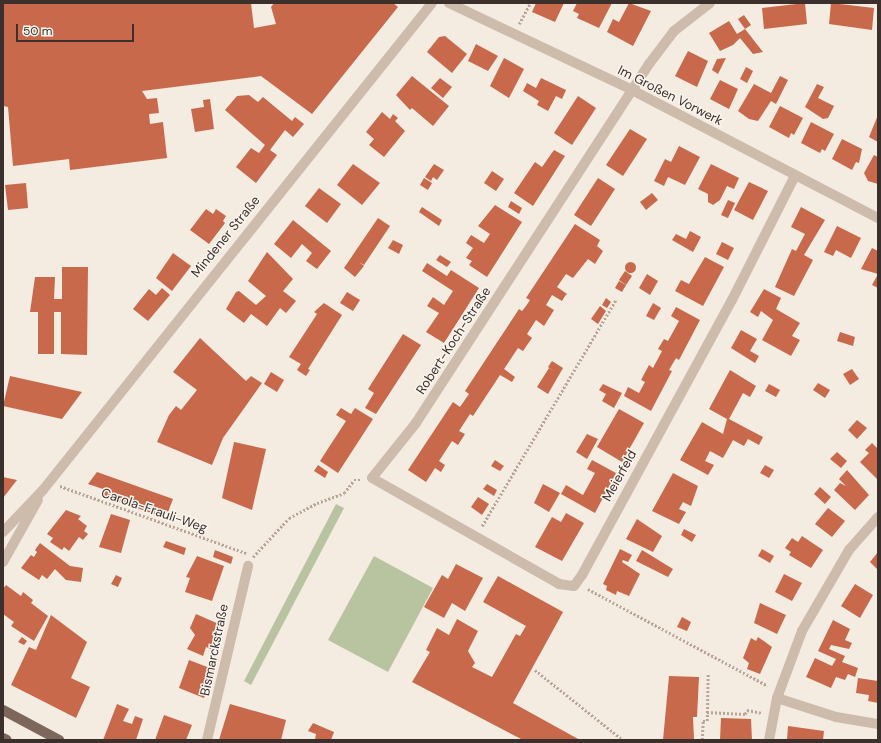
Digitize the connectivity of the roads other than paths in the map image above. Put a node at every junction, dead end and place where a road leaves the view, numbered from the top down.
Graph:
1 (432, 3) edge
2 (448, 3) edge
3 (710, 3) edge
4 (632, 90) junction
5 (795, 176) junction
6 (878, 218) edge
7 (43, 490) junction
8 (878, 517) edge
9 (3, 532) edge
10 (476, 537) joint
11 (3, 562) edge
12 (248, 566) dead end
13 (777, 698) junction
14 (3, 710) edge
15 (878, 724) edge
16 (3, 738) edge
17 (7, 740) edge
18 (59, 740) edge
19 (207, 740) edge
20 (769, 740) edge

1 - 7 street, Mindener Straße
2 - 4 street, Im Großen Vorwerk
3 - 4 street, Robert-Koch-Straße
4 - 5 street, Im Großen Vorwerk
4 - 10 street, Robert-Koch-Straße
5 - 6 street, Im Großen Vorwerk
5 - 10 street, Meierfeld
7 - 9 street, Mindener Straße
7 - 11 street, Mindener Straße
8 - 13 street
12 - 19 street, Bismarckstraße
13 - 15 street
13 - 20 street
14 - 18 main road
16 - 17 main road

